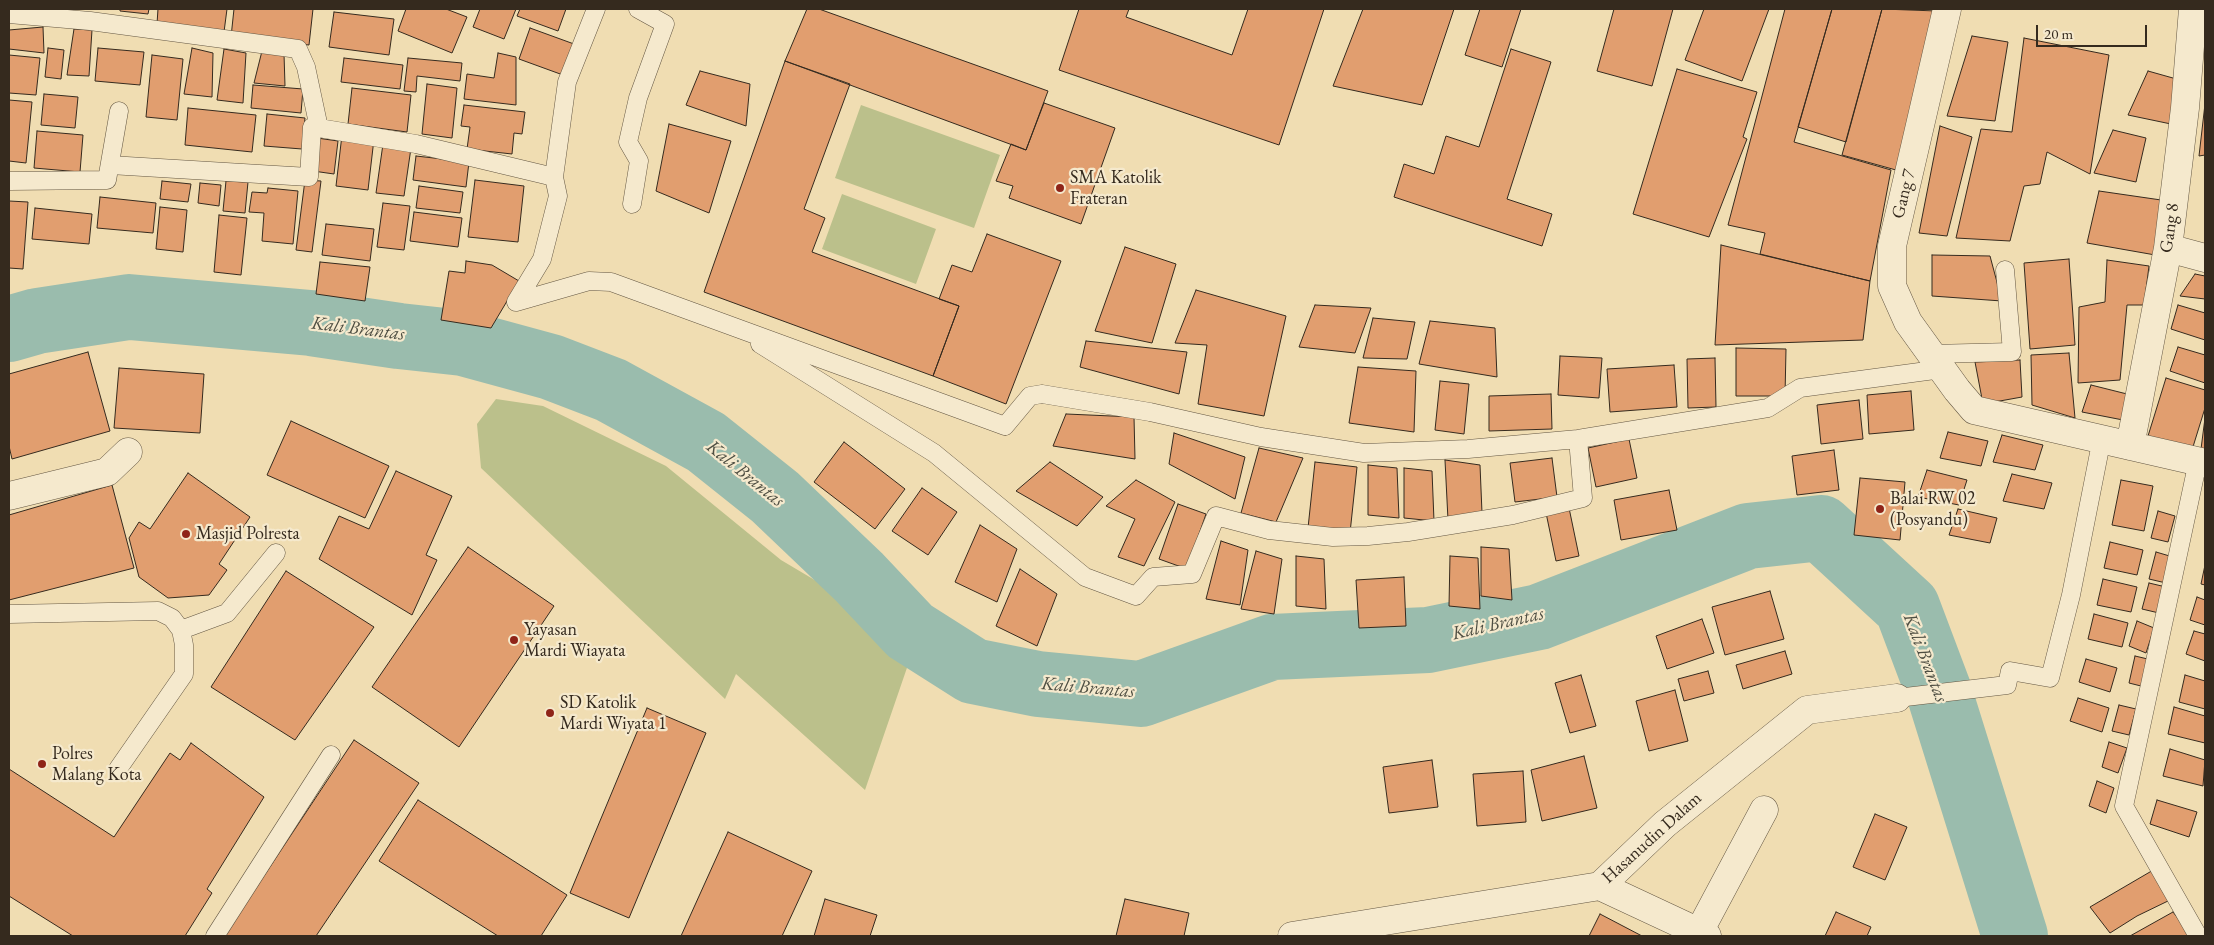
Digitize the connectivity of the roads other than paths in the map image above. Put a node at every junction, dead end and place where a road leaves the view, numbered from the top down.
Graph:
1 (596, 9) edge
2 (638, 9) edge
3 (1947, 9) edge
4 (2193, 9) edge
5 (9, 14) edge
6 (119, 112) dead end
7 (320, 128) junction
8 (110, 164) junction
9 (554, 177) junction
10 (9, 181) edge
11 (632, 204) dead end
12 (2168, 248) junction
13 (2205, 258) edge
14 (2006, 270) dead end
15 (730, 325) junction
16 (1937, 362) junction
17 (2102, 438) junction
18 (1578, 439) junction
19 (2130, 446) junction
20 (128, 452) dead end
21 (2202, 462) edge
22 (9, 496) edge
23 (276, 553) dead end
24 (9, 614) edge
25 (181, 630) junction
26 (1897, 698) joint
27 (331, 755) dead end
28 (118, 769) dead end
29 (1764, 810) dead end
30 (1600, 886) junction
31 (2205, 926) edge
32 (1703, 934) edge
33 (215, 936) edge
34 (1292, 936) edge
35 (2198, 936) edge
36 (2203, 936) edge

1 - 9 lane
2 - 11 lane
3 - 16 street, Gang 7
4 - 12 street, Gang 8
5 - 7 lane
6 - 8 lane
7 - 8 lane
7 - 9 lane
8 - 10 lane
9 - 15 lane
12 - 13 street
12 - 19 street, Gang 8
14 - 16 lane
15 - 18 lane
15 - 18 lane
16 - 17 street, Gang 7
16 - 18 lane
17 - 19 street, Gang 7
17 - 26 lane
19 - 21 street, Gang 7
20 - 22 street
21 - 35 lane
23 - 25 lane
24 - 25 lane
25 - 28 lane
26 - 30 street, Hasanudin Dalam
27 - 33 lane
29 - 32 street
30 - 32 street
30 - 34 street, Hasanudin Dalam
31 - 36 lane

